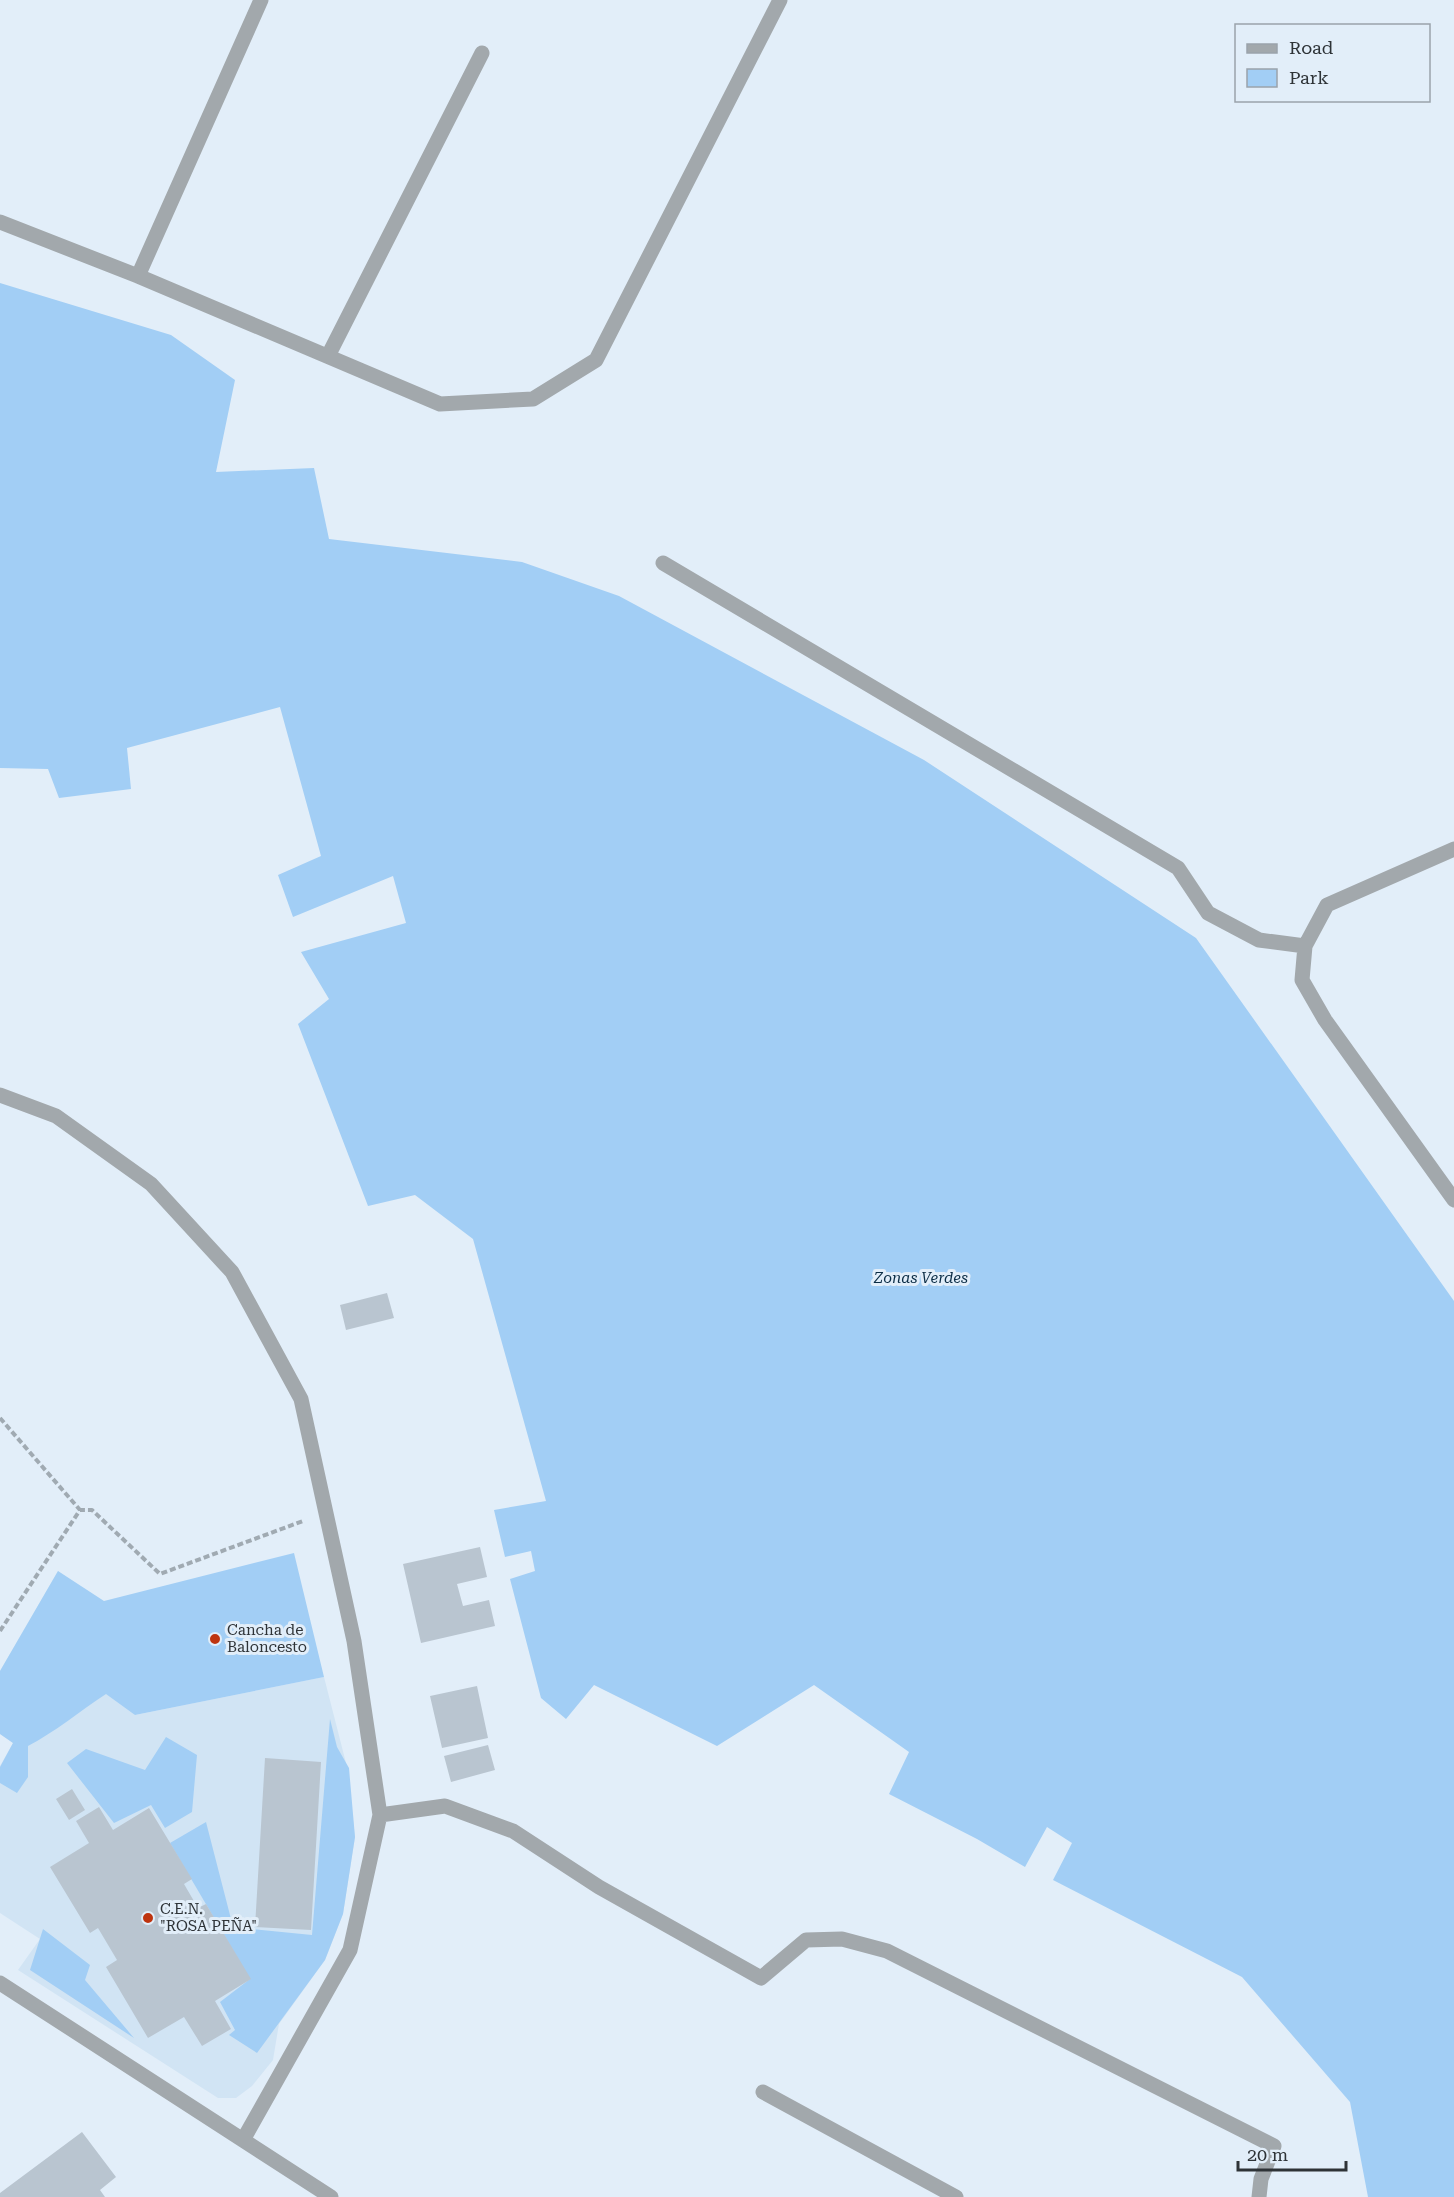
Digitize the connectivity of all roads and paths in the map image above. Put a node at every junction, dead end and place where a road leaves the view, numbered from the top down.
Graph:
1 (261, 0) edge
2 (774, 2) edge
3 (482, 53) dead end
4 (0, 222) edge
5 (138, 276) junction
6 (328, 356) junction
7 (663, 563) dead end
8 (1454, 849) edge
9 (1305, 946) junction
10 (0, 1095) edge
11 (1454, 1200) edge
12 (0, 1418) edge
13 (80, 1510) junction
14 (326, 1513) junction
15 (0, 1631) edge
16 (380, 1815) junction
17 (0, 1983) edge
18 (763, 2092) dead end
19 (243, 2140) junction
20 (331, 2197) edge
21 (956, 2197) edge
22 (1259, 2197) edge

1 - 5 street
2 - 6 street
3 - 6 street
4 - 5 street
5 - 6 street
7 - 9 street
8 - 9 street
9 - 11 street
10 - 14 street
12 - 13 path
13 - 14 path
13 - 15 path
14 - 16 street
16 - 19 street
16 - 22 street
17 - 19 street
18 - 21 street
19 - 20 street

